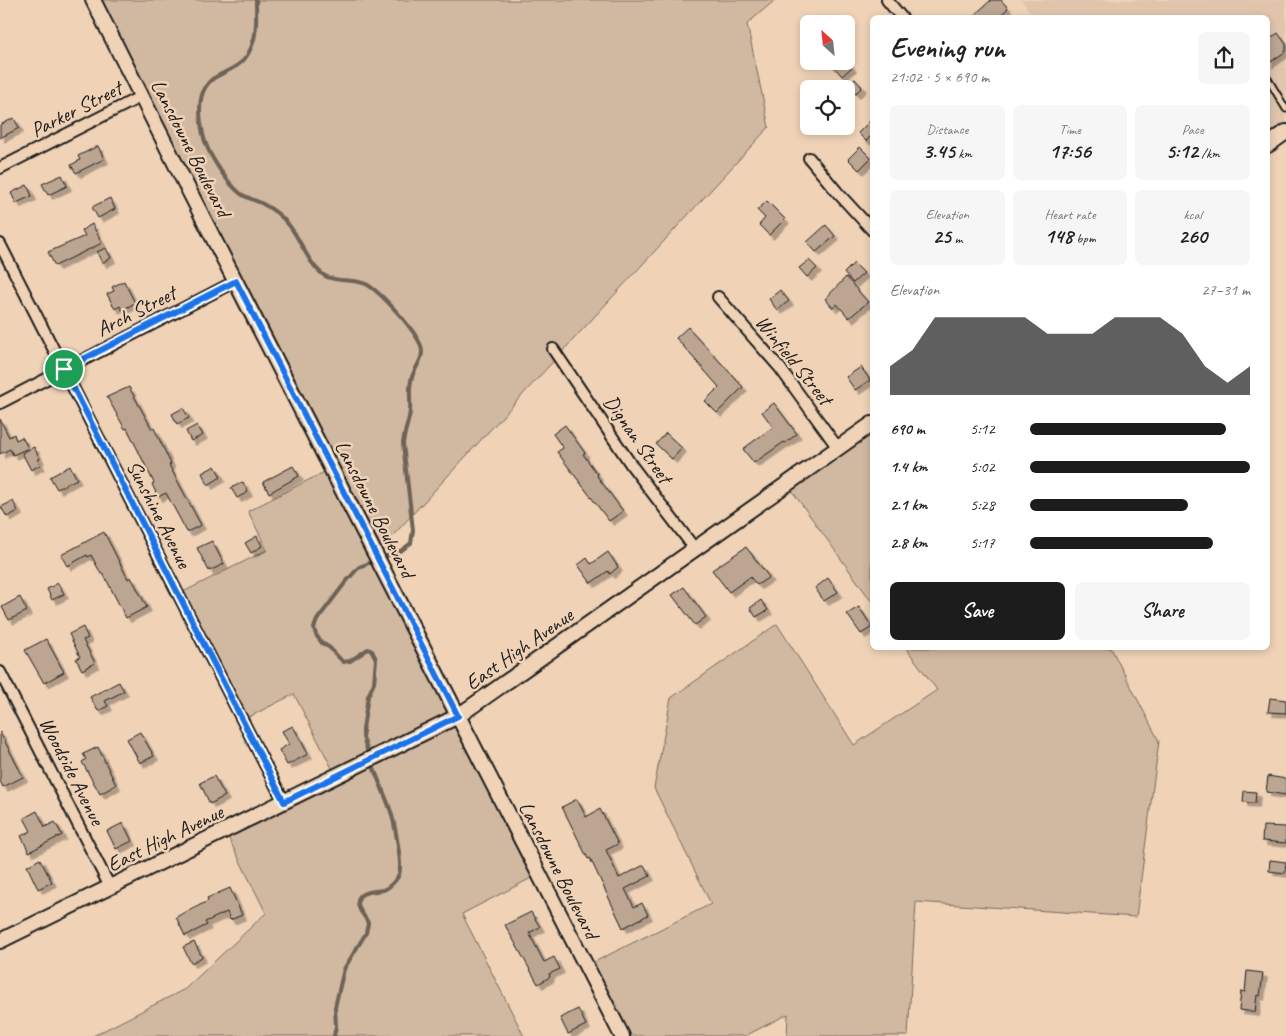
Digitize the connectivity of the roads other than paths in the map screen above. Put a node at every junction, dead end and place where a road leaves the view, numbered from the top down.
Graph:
1 (93, 0) edge
2 (887, 0) edge
3 (900, 15) edge
4 (1270, 82) edge
5 (142, 96) junction
6 (1286, 109) edge
7 (1286, 132) edge
8 (1270, 144) edge
9 (809, 158) dead end
10 (0, 168) edge
11 (870, 228) edge
12 (0, 244) edge
13 (236, 281) junction
14 (718, 297) dead end
15 (553, 349) dead end
16 (64, 369) junction
17 (0, 403) edge
18 (870, 425) edge
19 (838, 448) junction
20 (695, 549) junction
21 (0, 672) edge
22 (458, 716) junction
23 (284, 802) junction
24 (110, 887) junction
25 (0, 941) edge
26 (622, 1036) edge

1 - 5 street, Lansdowne Boulevard
2 - 3 street
4 - 6 lane
5 - 10 street, Parker Street
5 - 13 street, Lansdowne Boulevard
7 - 8 street
9 - 11 street
12 - 16 street, Sunshine Avenue
13 - 16 street, Arch Street
13 - 22 street, Lansdowne Boulevard
14 - 19 street, Winfield Street
15 - 20 street, Dignan Street
16 - 17 street, Arch Street
16 - 23 street, Sunshine Avenue
18 - 19 street, East High Avenue
19 - 20 street, East High Avenue
20 - 22 street, East High Avenue
21 - 24 street, Woodside Avenue
22 - 23 street, East High Avenue
22 - 26 street, Lansdowne Boulevard
23 - 24 street, East High Avenue
24 - 25 street, East High Avenue

